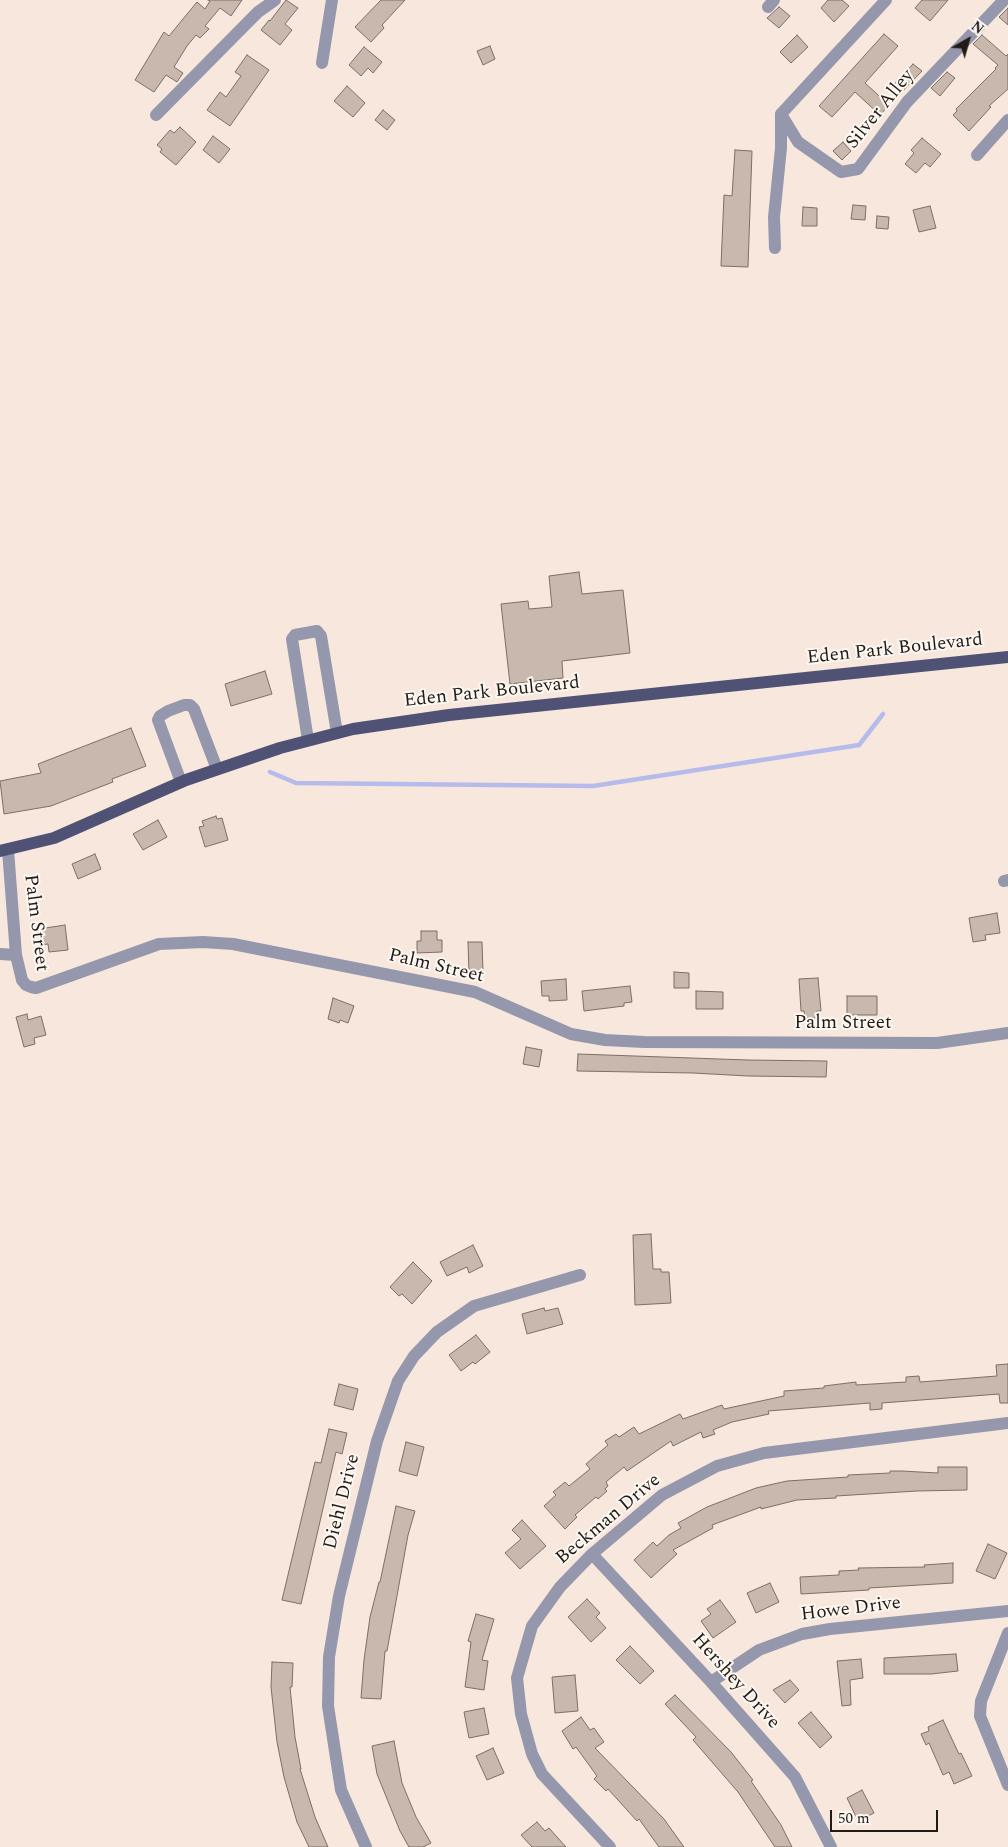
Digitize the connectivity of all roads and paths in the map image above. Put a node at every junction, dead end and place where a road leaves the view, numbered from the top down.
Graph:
1 (276, 0) edge
2 (332, 0) edge
3 (886, 0) edge
4 (1004, 0) edge
5 (322, 63) dead end
6 (781, 114) junction
7 (156, 115) dead end
8 (1008, 120) edge
9 (977, 155) dead end
10 (775, 248) dead end
11 (1008, 657) edge
12 (338, 733) junction
13 (308, 740) junction
14 (217, 769) junction
15 (181, 782) junction
16 (4, 850) edge
17 (0, 954) edge
18 (16, 956) junction
19 (1008, 1033) edge
20 (580, 1275) dead end
21 (1008, 1423) edge
22 (592, 1554) junction
23 (1008, 1611) edge
24 (1008, 1633) edge
25 (711, 1682) junction
26 (1008, 1785) edge
27 (366, 1847) edge
28 (610, 1847) edge
29 (831, 1847) edge

1 - 7 street
2 - 5 street
3 - 6 street
4 - 6 street, Silver Alley
6 - 10 street
8 - 9 street
11 - 12 main road, Eden Park Boulevard
12 - 13 main road, Eden Park Boulevard
12 - 13 street
13 - 14 main road, Eden Park Boulevard
14 - 15 main road, Eden Park Boulevard
14 - 15 street
15 - 16 main road, Eden Park Boulevard
16 - 18 street, Palm Street
17 - 18 street
18 - 19 street, Palm Street
20 - 27 street, Diehl Drive
21 - 22 street, Beckman Drive
22 - 25 street, Hershey Drive
22 - 28 street, Beckman Drive
23 - 25 street, Howe Drive
24 - 26 street
25 - 29 street, Hershey Drive

